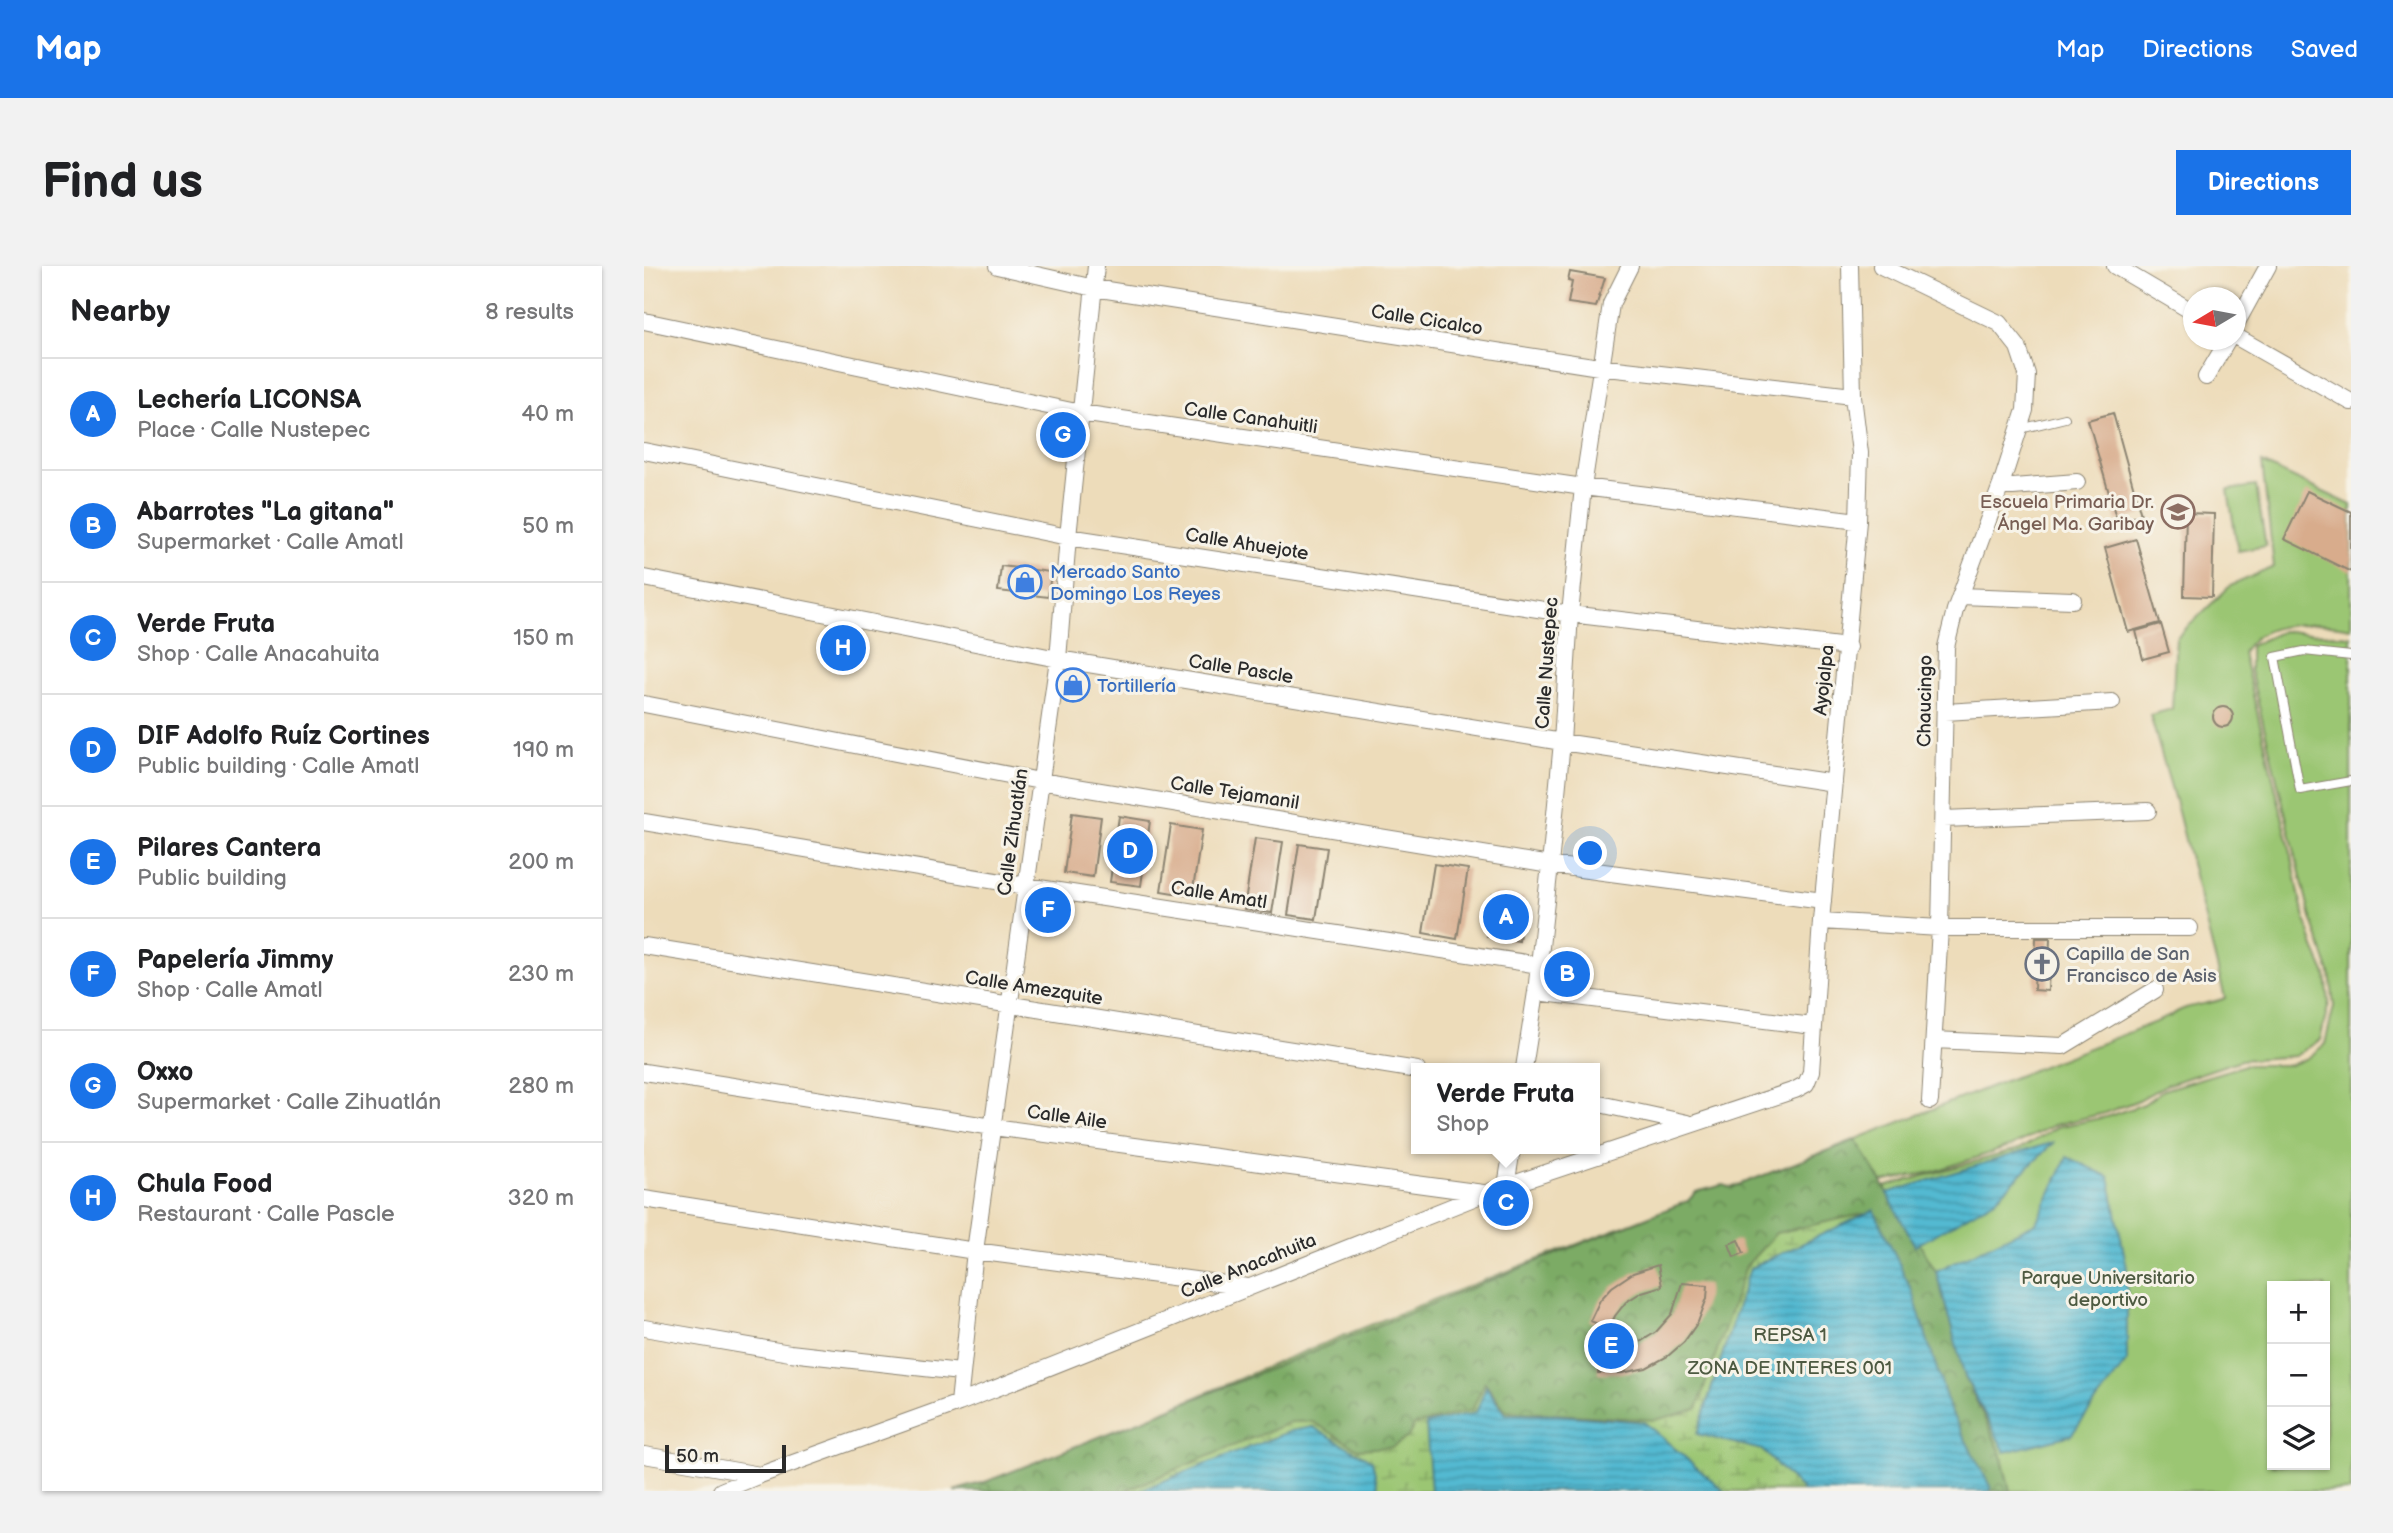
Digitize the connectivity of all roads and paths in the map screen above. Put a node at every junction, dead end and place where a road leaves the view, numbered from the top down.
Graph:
1 (997, 266) edge
2 (1097, 266) edge
3 (1630, 266) edge
4 (1850, 266) edge
5 (1881, 266) edge
6 (2115, 266) edge
7 (2268, 266) edge
8 (1094, 288) junction
9 (2183, 306) edge
10 (2246, 306) edge
11 (644, 321) edge
12 (2246, 342) edge
13 (2222, 350) edge
14 (1600, 367) junction
15 (2206, 377) dead end
16 (1853, 396) junction
17 (2351, 402) edge
18 (1081, 413) junction
19 (2065, 418) dead end
20 (2019, 430) junction
21 (644, 451) edge
22 (2077, 482) dead end
23 (2001, 485) junction
24 (1583, 487) junction
25 (1858, 522) junction
26 (1068, 537) junction
27 (644, 578) edge
28 (1960, 596) junction
29 (2073, 600) dead end
30 (1570, 614) junction
31 (1848, 647) junction
32 (2351, 656) edge
33 (1058, 659) junction
34 (2112, 702) dead end
35 (644, 704) edge
36 (1945, 712) junction
37 (1562, 742) junction
38 (1040, 781) junction
39 (2351, 781) edge
40 (1834, 783) junction
41 (2148, 811) dead end
42 (1942, 818) junction
43 (644, 822) edge
44 (1550, 865) junction
45 (1026, 886) junction
46 (1823, 901) junction
47 (1821, 921) junction
48 (1940, 928) junction
49 (2190, 928) dead end
50 (644, 946) edge
51 (1539, 965) junction
52 (2155, 990) dead end
53 (1536, 992) junction
54 (1009, 1003) junction
55 (1813, 1026) junction
56 (1934, 1040) junction
57 (1525, 1063) edge
58 (1411, 1069) edge
59 (644, 1072) edge
60 (1795, 1090) joint
61 (1930, 1101) dead end
62 (1600, 1104) edge
63 (1689, 1124) junction
64 (993, 1127) junction
65 (1511, 1154) edge
66 (1506, 1186) junction
67 (1486, 1193) junction
68 (644, 1199) edge
69 (975, 1251) junction
70 (1250, 1287) junction
71 (644, 1328) edge
72 (961, 1372) junction
73 (959, 1403) junction
74 (644, 1455) edge
75 (760, 1475) junction
76 (721, 1491) edge

1 - 8 street, Calle Cicalco
2 - 8 street, Calle Zihuatlán
3 - 14 street, Calle Nustepec
4 - 16 street, Ayojalpa
5 - 20 street, Chaucingo
6 - 9 street
7 - 10 street
8 - 14 street, Calle Cicalco
8 - 18 street, Calle Zihuatlán
11 - 18 street, Calle Canahuitli
12 - 17 street
13 - 15 street
14 - 16 street, Calle Cicalco
14 - 24 street, Calle Nustepec
16 - 25 street, Ayojalpa
18 - 24 street, Calle Canahuitli
18 - 26 street, Calle Zihuatlán
19 - 20 lane
20 - 23 street, Chaucingo
21 - 26 street, Calle Ahuejote
22 - 23 street
23 - 28 street, Chaucingo
24 - 25 street, Calle Canahuitli
24 - 30 street, Calle Nustepec
25 - 31 street, Ayojalpa
26 - 30 street, Calle Ahuejote
26 - 33 street, Calle Zihuatlán
27 - 33 street, Calle Pascle
28 - 29 street
28 - 36 street, Chaucingo
30 - 31 street, Calle Ahuejote
30 - 37 street, Calle Nustepec
31 - 40 street, Ayojalpa
32 - 39 lane
33 - 37 street, Calle Pascle
33 - 38 street, Calle Zihuatlán
34 - 36 street
35 - 38 street, Calle Tejamanil
36 - 42 street, Chaucingo
37 - 40 street, Calle Pascle
37 - 44 street, Calle Nustepec
38 - 44 street, Calle Tejamanil
38 - 45 street, Calle Zihuatlán
40 - 46 street, Ayojalpa
41 - 42 street
42 - 48 street, Chaucingo
43 - 45 street, Calle Amatl
44 - 46 street, Calle Tejamanil
44 - 51 street, Calle Nustepec
45 - 51 street, Calle Amatl
45 - 54 street, Calle Zihuatlán
46 - 47 street, Ayojalpa
47 - 48 street
47 - 55 street, Ayojalpa
48 - 49 street
48 - 56 street, Chaucingo
50 - 54 street, Calle Amezquite
51 - 53 street, Calle Nustepec
52 - 56 street
53 - 55 street
53 - 57 street, Calle Nustepec
54 - 58 street, Calle Amezquite
54 - 64 street, Calle Zihuatlán
55 - 60 street, Ayojalpa
56 - 61 street, Chaucingo
59 - 64 street, Calle Aile
60 - 63 street, Calle Anacahuita
62 - 63 street
63 - 66 street, Calle Anacahuita
64 - 67 street, Calle Aile
64 - 69 street, Calle Zihuatlán
65 - 66 street
66 - 67 street, Calle Anacahuita
67 - 70 street, Calle Anacahuita
68 - 69 street
69 - 70 street
69 - 72 street, Calle Zihuatlán
70 - 73 street, Calle Anacahuita
71 - 72 street
72 - 73 street, Calle Zihuatlán
73 - 75 street, Calle Anacahuita
74 - 75 street
75 - 76 street, Calle Anacahuita

